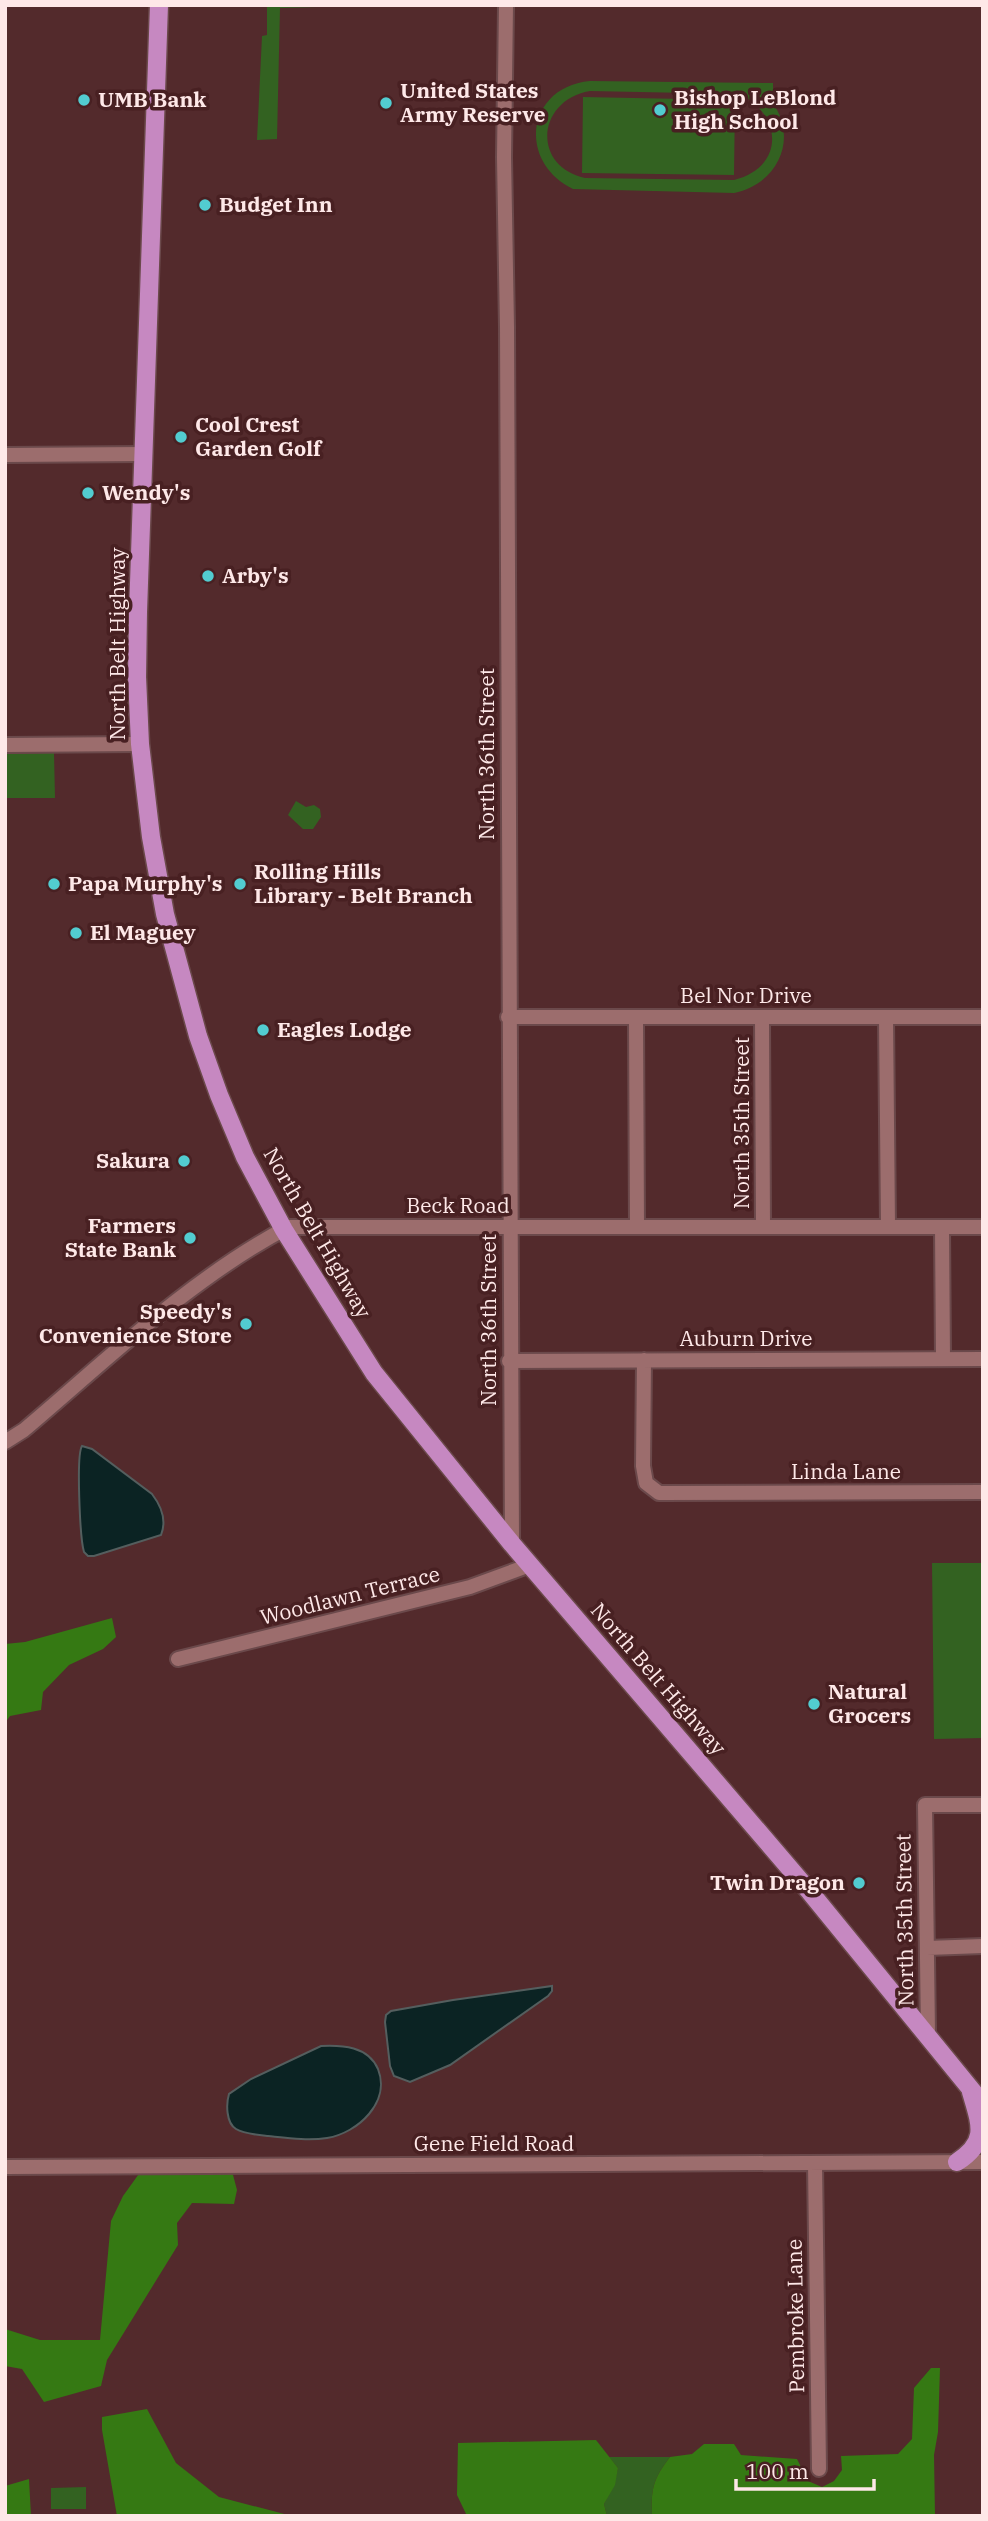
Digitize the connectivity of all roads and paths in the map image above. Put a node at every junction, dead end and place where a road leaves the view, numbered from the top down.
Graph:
1 (159, 5) edge
2 (506, 5) edge
3 (144, 454) junction
4 (5, 455) edge
5 (5, 744) edge
6 (140, 744) junction
7 (508, 1017) junction
8 (886, 1017) junction
9 (983, 1017) edge
10 (636, 1018) junction
11 (762, 1018) junction
12 (510, 1227) junction
13 (638, 1227) junction
14 (763, 1227) junction
15 (888, 1227) junction
16 (942, 1227) junction
17 (983, 1227) edge
18 (284, 1230) junction
19 (943, 1359) junction
20 (983, 1359) edge
21 (644, 1360) junction
22 (509, 1361) junction
23 (5, 1442) edge
24 (983, 1492) edge
25 (512, 1544) junction
26 (530, 1565) junction
27 (178, 1659) dead end
28 (983, 1805) edge
29 (983, 1946) edge
30 (927, 1948) junction
31 (928, 2034) junction
32 (969, 2086) junction
33 (983, 2104) edge
34 (957, 2162) junction
35 (983, 2162) edge
36 (815, 2163) junction
37 (5, 2167) edge
38 (819, 2469) dead end

1 - 3 main road, North Belt Highway
2 - 7 street, North 36th Street
3 - 4 street
3 - 6 main road, North Belt Highway
5 - 6 street
6 - 18 main road, North Belt Highway
7 - 10 street, Bel Nor Drive
7 - 12 street, North 36th Street
8 - 9 street, Bel Nor Drive
8 - 11 street, Bel Nor Drive
8 - 15 street
10 - 11 street, Bel Nor Drive
10 - 13 street
11 - 14 street, North 35th Street
12 - 13 street, Beck Road
12 - 18 street, Beck Road
12 - 22 street, North 36th Street
13 - 14 street, Beck Road
14 - 15 street, Beck Road
15 - 16 street, Beck Road
16 - 17 street, Beck Road
16 - 19 street
18 - 23 street, Beck Road
18 - 25 main road, North Belt Highway
19 - 20 street, Auburn Drive
19 - 21 street, Auburn Drive
21 - 22 street, Auburn Drive
21 - 24 street, Linda Lane
22 - 25 street, North 36th Street
25 - 26 main road, North Belt Highway
26 - 27 street, Woodlawn Terrace
26 - 31 main road, North Belt Highway
28 - 30 street, North 35th Street
29 - 30 street
30 - 31 street, North 35th Street
31 - 32 main road, North Belt Highway
32 - 33 main road, North Belt Highway
32 - 34 main road
34 - 35 street, Gene Field Road
34 - 36 street, Gene Field Road
36 - 37 street, Gene Field Road
36 - 38 street, Pembroke Lane

